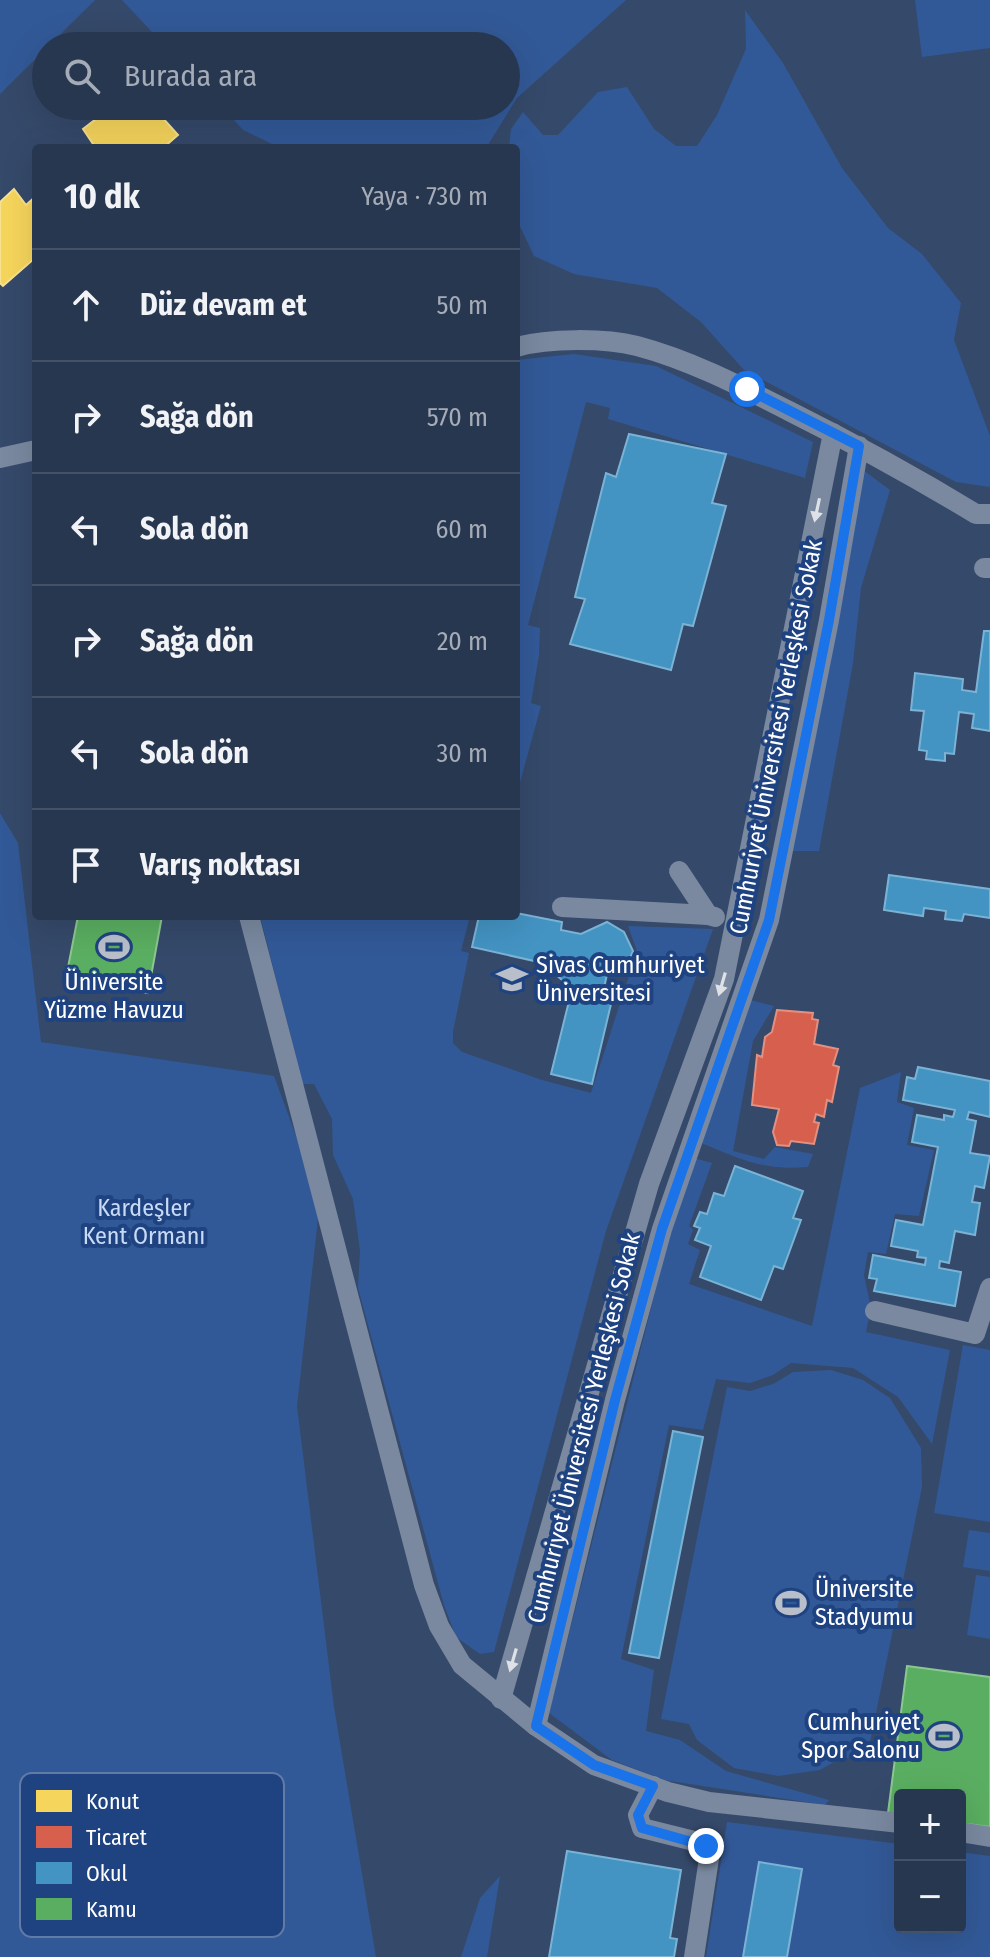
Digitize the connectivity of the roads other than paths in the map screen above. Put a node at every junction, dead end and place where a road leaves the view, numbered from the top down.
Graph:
1 (520, 346) edge
2 (833, 433) junction
3 (859, 446) junction
4 (32, 451) edge
5 (0, 458) edge
6 (990, 514) edge
7 (679, 871) dead end
8 (562, 907) dead end
9 (708, 915) junction
10 (250, 920) edge
11 (734, 922) junction
12 (990, 1288) edge
13 (875, 1311) dead end
14 (501, 1699) junction
15 (536, 1726) junction
16 (653, 1786) junction
17 (894, 1822) edge
18 (966, 1833) edge
19 (990, 1837) edge
20 (694, 1957) edge

1 - 2 street
2 - 3 street
2 -> 11 street, Cumhuriyet Üniversitesi Yerleşkesi Sokak
3 - 6 street
3 - 15 street, Cumhuriyet Üniversitesi Yerleşkesi Sokak
4 - 5 street
7 - 9 street
8 - 9 street
9 - 11 street
10 - 14 street
11 -> 14 street, Cumhuriyet Üniversitesi Yerleşkesi Sokak
12 - 13 street
14 - 15 street
15 - 16 street
16 - 17 street
16 - 20 street
18 - 19 street

